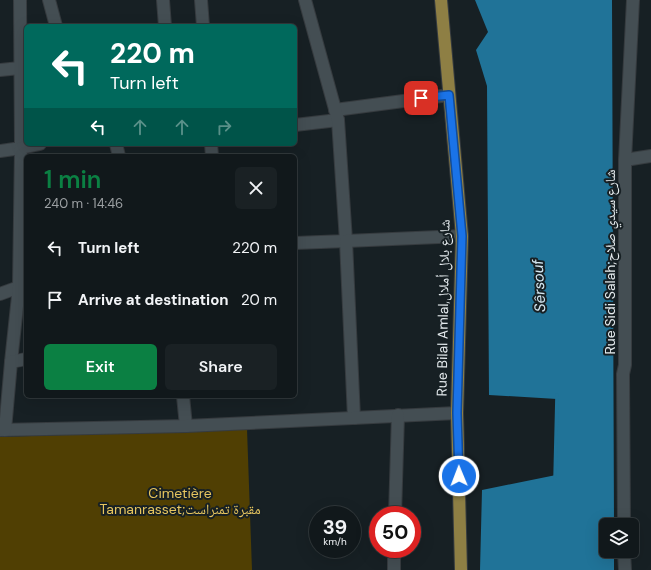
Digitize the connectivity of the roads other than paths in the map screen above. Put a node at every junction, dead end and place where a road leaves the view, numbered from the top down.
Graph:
1 (20, 0) edge
2 (49, 0) edge
3 (163, 0) edge
4 (201, 0) edge
5 (305, 0) edge
6 (441, 0) edge
7 (633, 0) edge
8 (55, 24) edge
9 (165, 24) edge
10 (203, 24) edge
11 (20, 68) junction
12 (0, 70) edge
13 (449, 95) junction
14 (337, 115) junction
15 (297, 125) edge
16 (30, 146) edge
17 (21, 148) junction
18 (0, 151) edge
19 (651, 156) edge
20 (625, 160) junction
21 (462, 236) junction
22 (346, 241) junction
23 (297, 243) edge
24 (23, 287) edge
25 (0, 294) edge
26 (24, 359) edge
27 (11, 362) junction
28 (183, 398) edge
29 (457, 413) junction
30 (398, 415) junction
31 (354, 418) junction
32 (186, 426) junction
33 (3, 430) edge
34 (395, 506) edge
35 (624, 518) edge
36 (394, 558) edge
37 (624, 558) edge
38 (394, 570) edge
39 (461, 570) edge
40 (625, 570) edge

1 - 11 street
2 - 8 street
3 - 9 street
4 - 10 street
5 - 14 street
6 - 13 main road, Rue Bilal Amlal,شارع بلال أملال
7 - 20 street, Rue Sidi Salah;شارع سيدي صلاح
11 - 12 street
11 - 17 street
13 - 14 street
13 - 21 main road, Rue Bilal Amlal,شارع بلال أملال
14 - 15 street
14 - 22 street
16 - 17 street
17 - 18 street
17 - 24 street
19 - 20 street
20 - 35 street, Rue Sidi Salah;شارع سيدي صلاح
21 - 22 street
21 - 29 main road, Rue Bilal Amlal,شارع بلال أملال
22 - 23 street
22 - 31 street
24 - 25 street
24 - 27 street
26 - 27 street
27 - 33 street
28 - 32 street
29 - 30 street
29 - 39 main road, Rue Bilal Amlal,شارع بلال أملال
30 - 31 street
30 - 34 street
31 - 32 street
32 - 33 street
36 - 38 street
37 - 40 street

